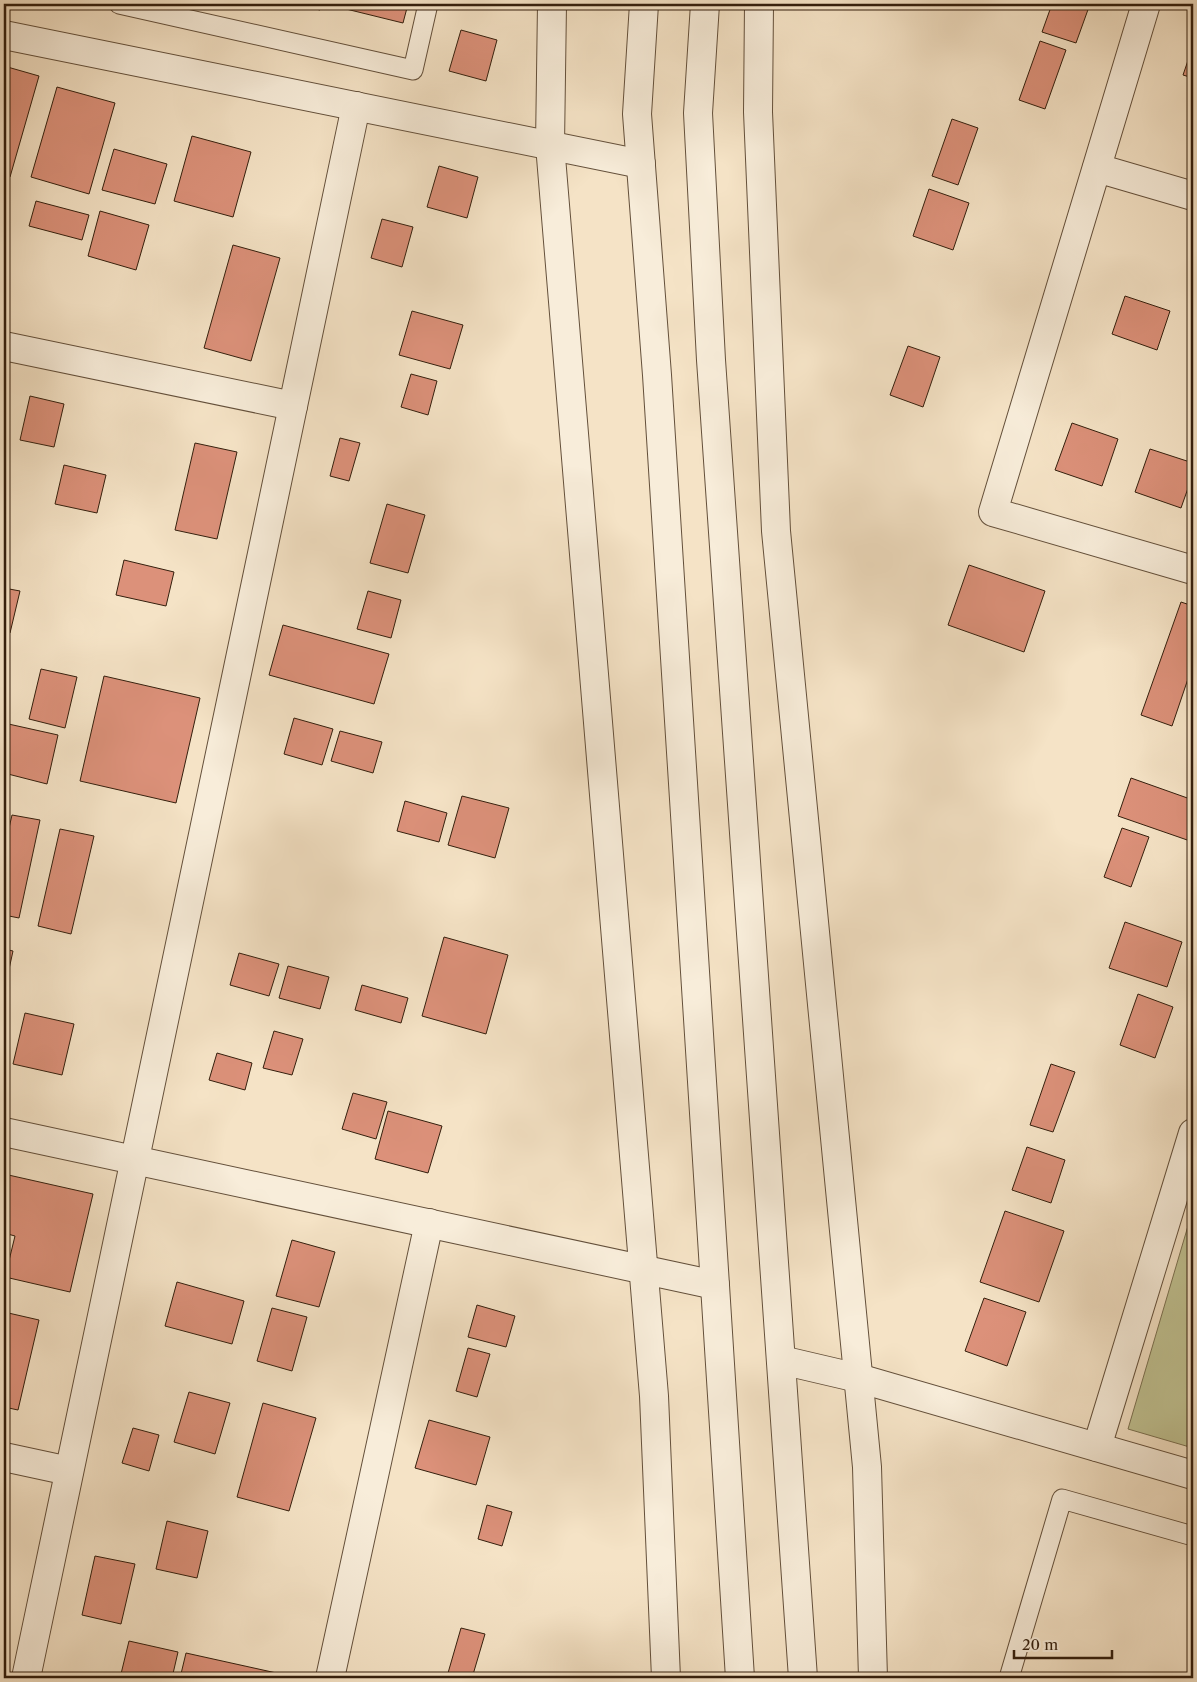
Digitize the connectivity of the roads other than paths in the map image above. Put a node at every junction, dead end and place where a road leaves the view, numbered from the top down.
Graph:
1 (118, 4) edge
2 (428, 4) edge
3 (552, 4) edge
4 (644, 4) edge
5 (704, 4) edge
6 (759, 4) edge
7 (1146, 4) edge
8 (4, 35) edge
9 (356, 106) junction
10 (550, 146) junction
11 (641, 164) junction
12 (1096, 168) junction
13 (1193, 196) edge
14 (4, 346) edge
15 (293, 406) junction
16 (1193, 570) edge
17 (4, 1132) edge
18 (1193, 1133) edge
19 (135, 1160) junction
20 (429, 1223) junction
21 (643, 1269) junction
22 (715, 1285) junction
23 (781, 1360) junction
24 (858, 1378) junction
25 (1097, 1447) junction
26 (4, 1457) edge
27 (70, 1471) junction
28 (1193, 1475) edge
29 (1193, 1536) edge
30 (26, 1678) edge
31 (330, 1678) edge
32 (666, 1678) edge
33 (740, 1678) edge
34 (803, 1678) edge
35 (875, 1678) edge
36 (1009, 1678) edge

1 - 2 lane
3 - 10 street
4 - 11 street
5 - 23 street
6 - 24 street
7 - 12 street
8 - 9 street
9 - 10 street
9 - 15 street
10 - 11 street
10 - 21 street
11 - 22 street
12 - 13 street
12 - 16 street
14 - 15 street
15 - 19 street
17 - 19 street
18 - 25 street
19 - 20 street
19 - 27 street
20 - 21 street
20 - 31 street
21 - 22 street
21 - 32 street
22 - 33 street
23 - 24 street
23 - 34 street
24 - 25 street
24 - 35 street
25 - 28 street
26 - 27 street
27 - 30 street
29 - 36 lane

